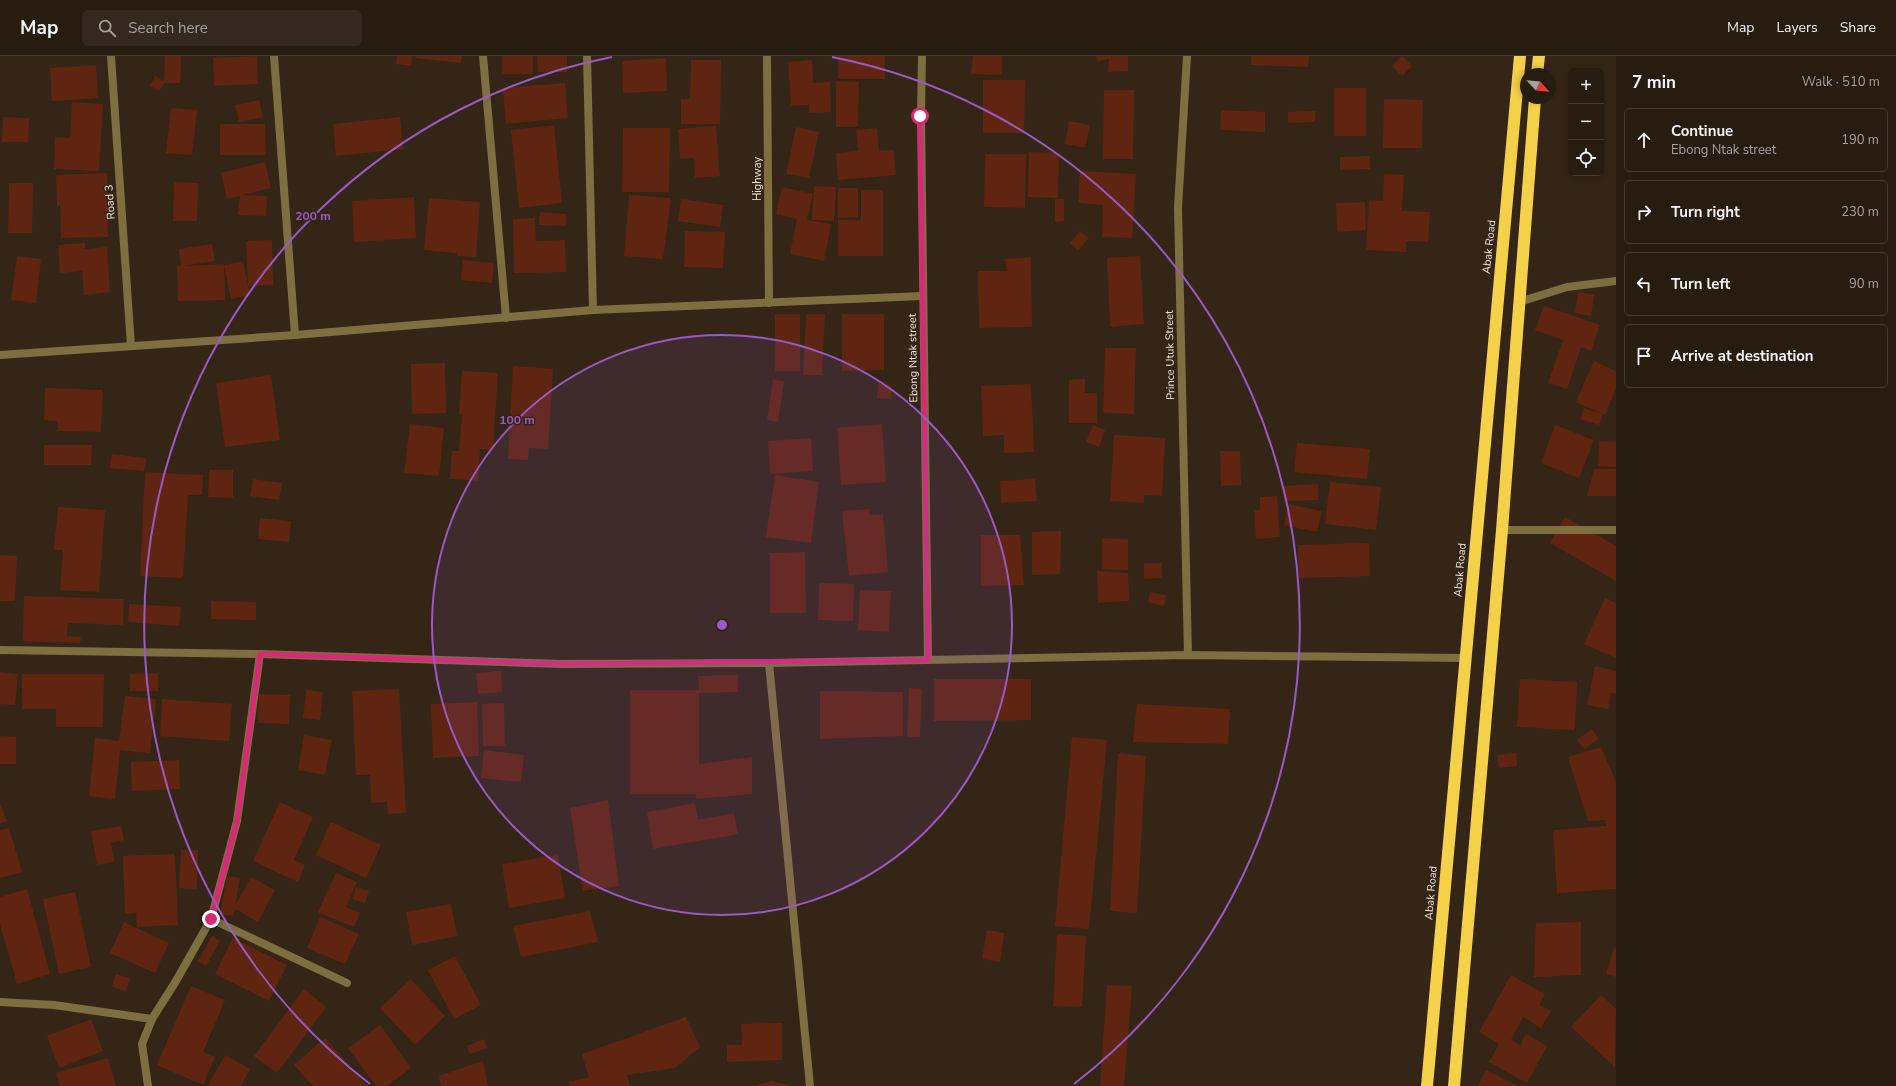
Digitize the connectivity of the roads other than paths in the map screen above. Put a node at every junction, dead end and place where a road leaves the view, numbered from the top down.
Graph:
1 (111, 56) edge
2 (274, 56) edge
3 (483, 56) edge
4 (587, 56) edge
5 (767, 56) edge
6 (922, 56) edge
7 (1187, 56) edge
8 (1520, 56) edge
9 (1538, 56) edge
10 (1537, 68) edge
11 (1535, 104) edge
12 (1616, 281) edge
13 (923, 296) junction
14 (1519, 302) junction
15 (769, 303) junction
16 (593, 310) junction
17 (506, 318) junction
18 (295, 335) junction
19 (131, 346) junction
20 (0, 355) edge
21 (1502, 530) junction
22 (1616, 530) edge
23 (0, 650) edge
24 (260, 654) junction
25 (1188, 655) junction
26 (1465, 658) junction
27 (928, 660) junction
28 (769, 663) junction
29 (211, 919) junction
30 (347, 982) dead end
31 (0, 1002) edge
32 (152, 1019) junction
33 (148, 1086) edge
34 (810, 1086) edge
35 (1427, 1086) edge
36 (1454, 1086) edge

1 - 19 street, Road 3
2 - 18 street
3 - 17 street
4 - 16 street
5 - 15 street, Highway
6 - 13 street, Ebong Ntak street
7 - 25 street, Prince Utuk Street
8 - 26 highway, Abak Road
9 - 10 highway
11 - 14 highway
12 - 14 street
13 - 15 street
13 - 27 street, Ebong Ntak street
14 - 21 highway
15 - 16 street
16 - 17 street
17 - 18 street
18 - 19 street
19 - 20 street
21 - 22 street
21 - 36 highway
23 - 24 street
24 - 28 street
24 - 29 street
25 - 26 street
25 - 27 street
26 - 35 highway, Abak Road
27 - 28 street
28 - 34 street
29 - 30 street
29 - 32 street
31 - 32 street
32 - 33 street

